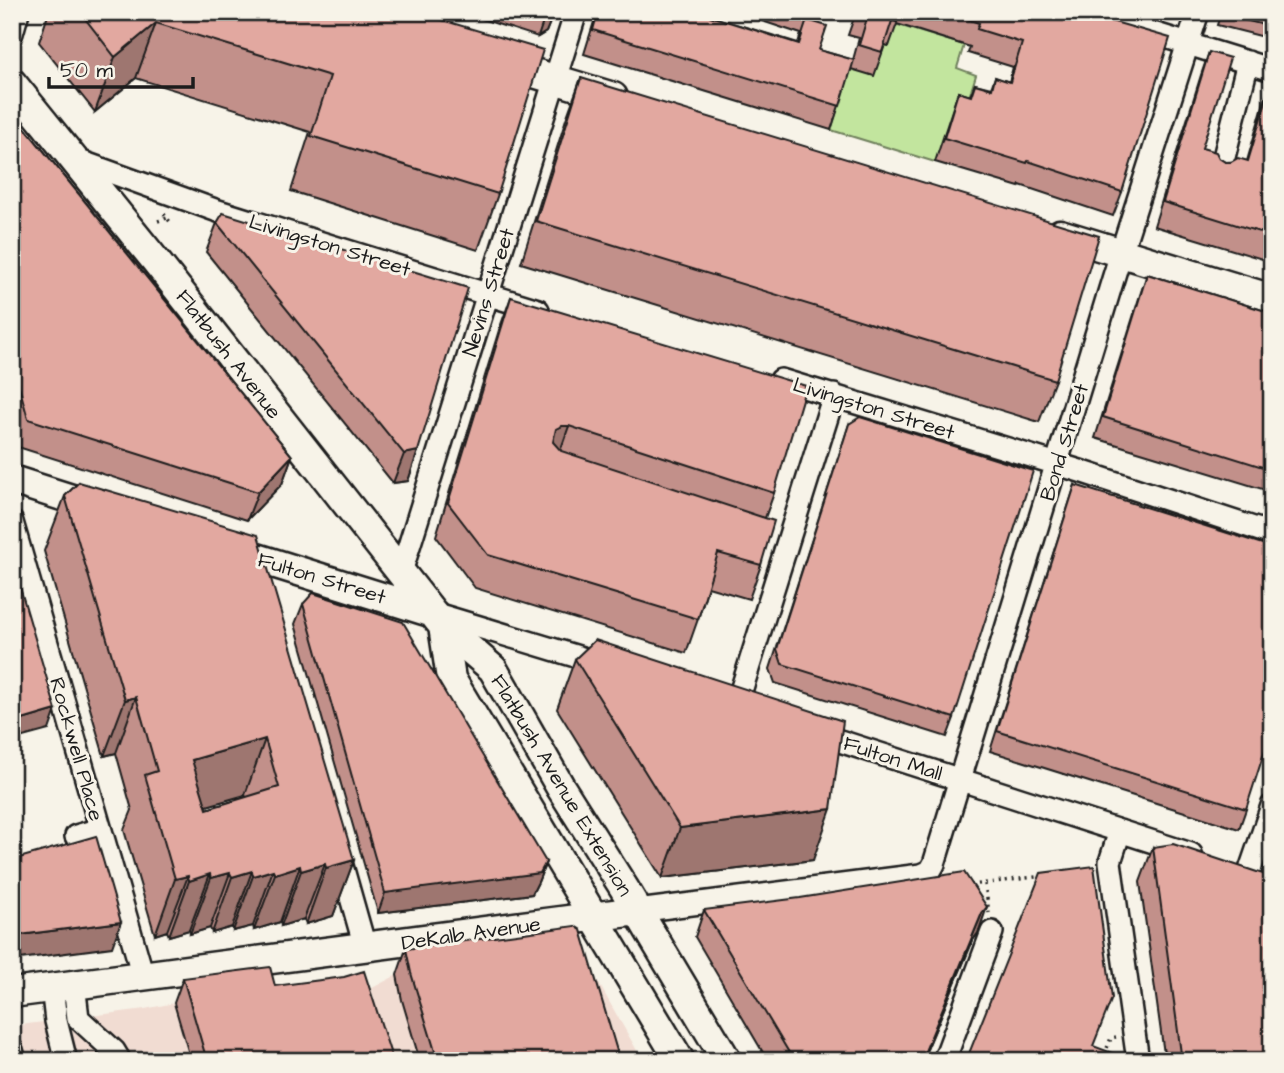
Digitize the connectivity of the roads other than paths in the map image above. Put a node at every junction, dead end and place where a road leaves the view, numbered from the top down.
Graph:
1 (18, 12) edge
2 (576, 12) edge
3 (1085, 12) edge
4 (1198, 12) edge
5 (12, 33) edge
6 (1189, 44) junction
7 (476, 55) edge
8 (1248, 62) junction
9 (1272, 69) edge
10 (554, 79) junction
11 (12, 83) edge
12 (641, 106) edge
13 (74, 159) junction
14 (1220, 173) edge
15 (1031, 225) edge
16 (1121, 253) junction
17 (488, 294) junction
18 (1272, 299) edge
19 (556, 316) edge
20 (764, 375) edge
21 (834, 395) junction
22 (1058, 464) junction
23 (12, 480) edge
24 (124, 516) edge
25 (12, 522) edge
26 (1272, 534) edge
27 (201, 541) edge
28 (401, 572) junction
29 (438, 619) junction
30 (622, 671) edge
31 (710, 699) edge
32 (736, 707) junction
33 (761, 715) edge
34 (799, 728) edge
35 (960, 779) junction
36 (1272, 806) edge
37 (100, 829) junction
38 (1120, 831) junction
39 (76, 836) dead end
40 (334, 839) edge
41 (1207, 859) edge
42 (930, 871) joint
43 (1272, 880) edge
44 (637, 911) junction
45 (595, 916) junction
46 (992, 932) road end
47 (365, 947) junction
48 (143, 976) junction
49 (63, 986) junction
50 (12, 993) edge
51 (12, 1050) edge
52 (15, 1061) edge
53 (66, 1061) edge
54 (120, 1061) edge
55 (680, 1061) edge
56 (727, 1061) edge
57 (944, 1061) edge
58 (1138, 1061) edge

1 - 5 street
2 - 10 street, Nevins Street
3 - 6 street
4 - 6 street, Bond Street
6 - 8 street
6 - 16 street, Bond Street
7 - 10 main road
8 - 9 street
8 - 14 street
10 - 12 main road
10 - 17 street, Nevins Street
11 - 13 main road, Flatbush Avenue
13 - 17 street, Livingston Street
13 - 28 main road, Flatbush Avenue
15 - 16 main road
16 - 18 main road
16 - 22 street, Bond Street
17 - 19 street, Livingston Street
17 - 28 street, Nevins Street
20 - 21 street, Livingston Street
21 - 22 street, Livingston Street
21 - 32 street
22 - 26 street, Livingston Street
22 - 35 street, Bond Street
23 - 24 main road
25 - 37 street, Rockwell Place
27 - 29 main road, Fulton Street
28 - 29 main road, Flatbush Avenue
29 - 30 street
29 - 44 main road, Flatbush Avenue Extension
29 - 45 main road, Flatbush Avenue Extension
31 - 32 street
32 - 33 street
34 - 35 street, Fulton Mall
35 - 38 street, Fulton Mall
35 - 42 street, Bond Street
36 - 43 street
37 - 39 street
37 - 48 street, Rockwell Place
38 - 41 street, Fulton Mall
38 - 58 street
40 - 47 street
42 - 44 street, DeKalb Avenue
44 - 45 main road, DeKalb Avenue
44 - 56 main road, Flatbush Avenue Extension
45 - 47 main road, DeKalb Avenue
45 - 55 main road, Flatbush Avenue Extension
46 - 57 street
47 - 48 main road, DeKalb Avenue
48 - 49 main road, DeKalb Avenue
49 - 50 main road, DeKalb Avenue
49 - 53 street
49 - 54 street
51 - 52 street

